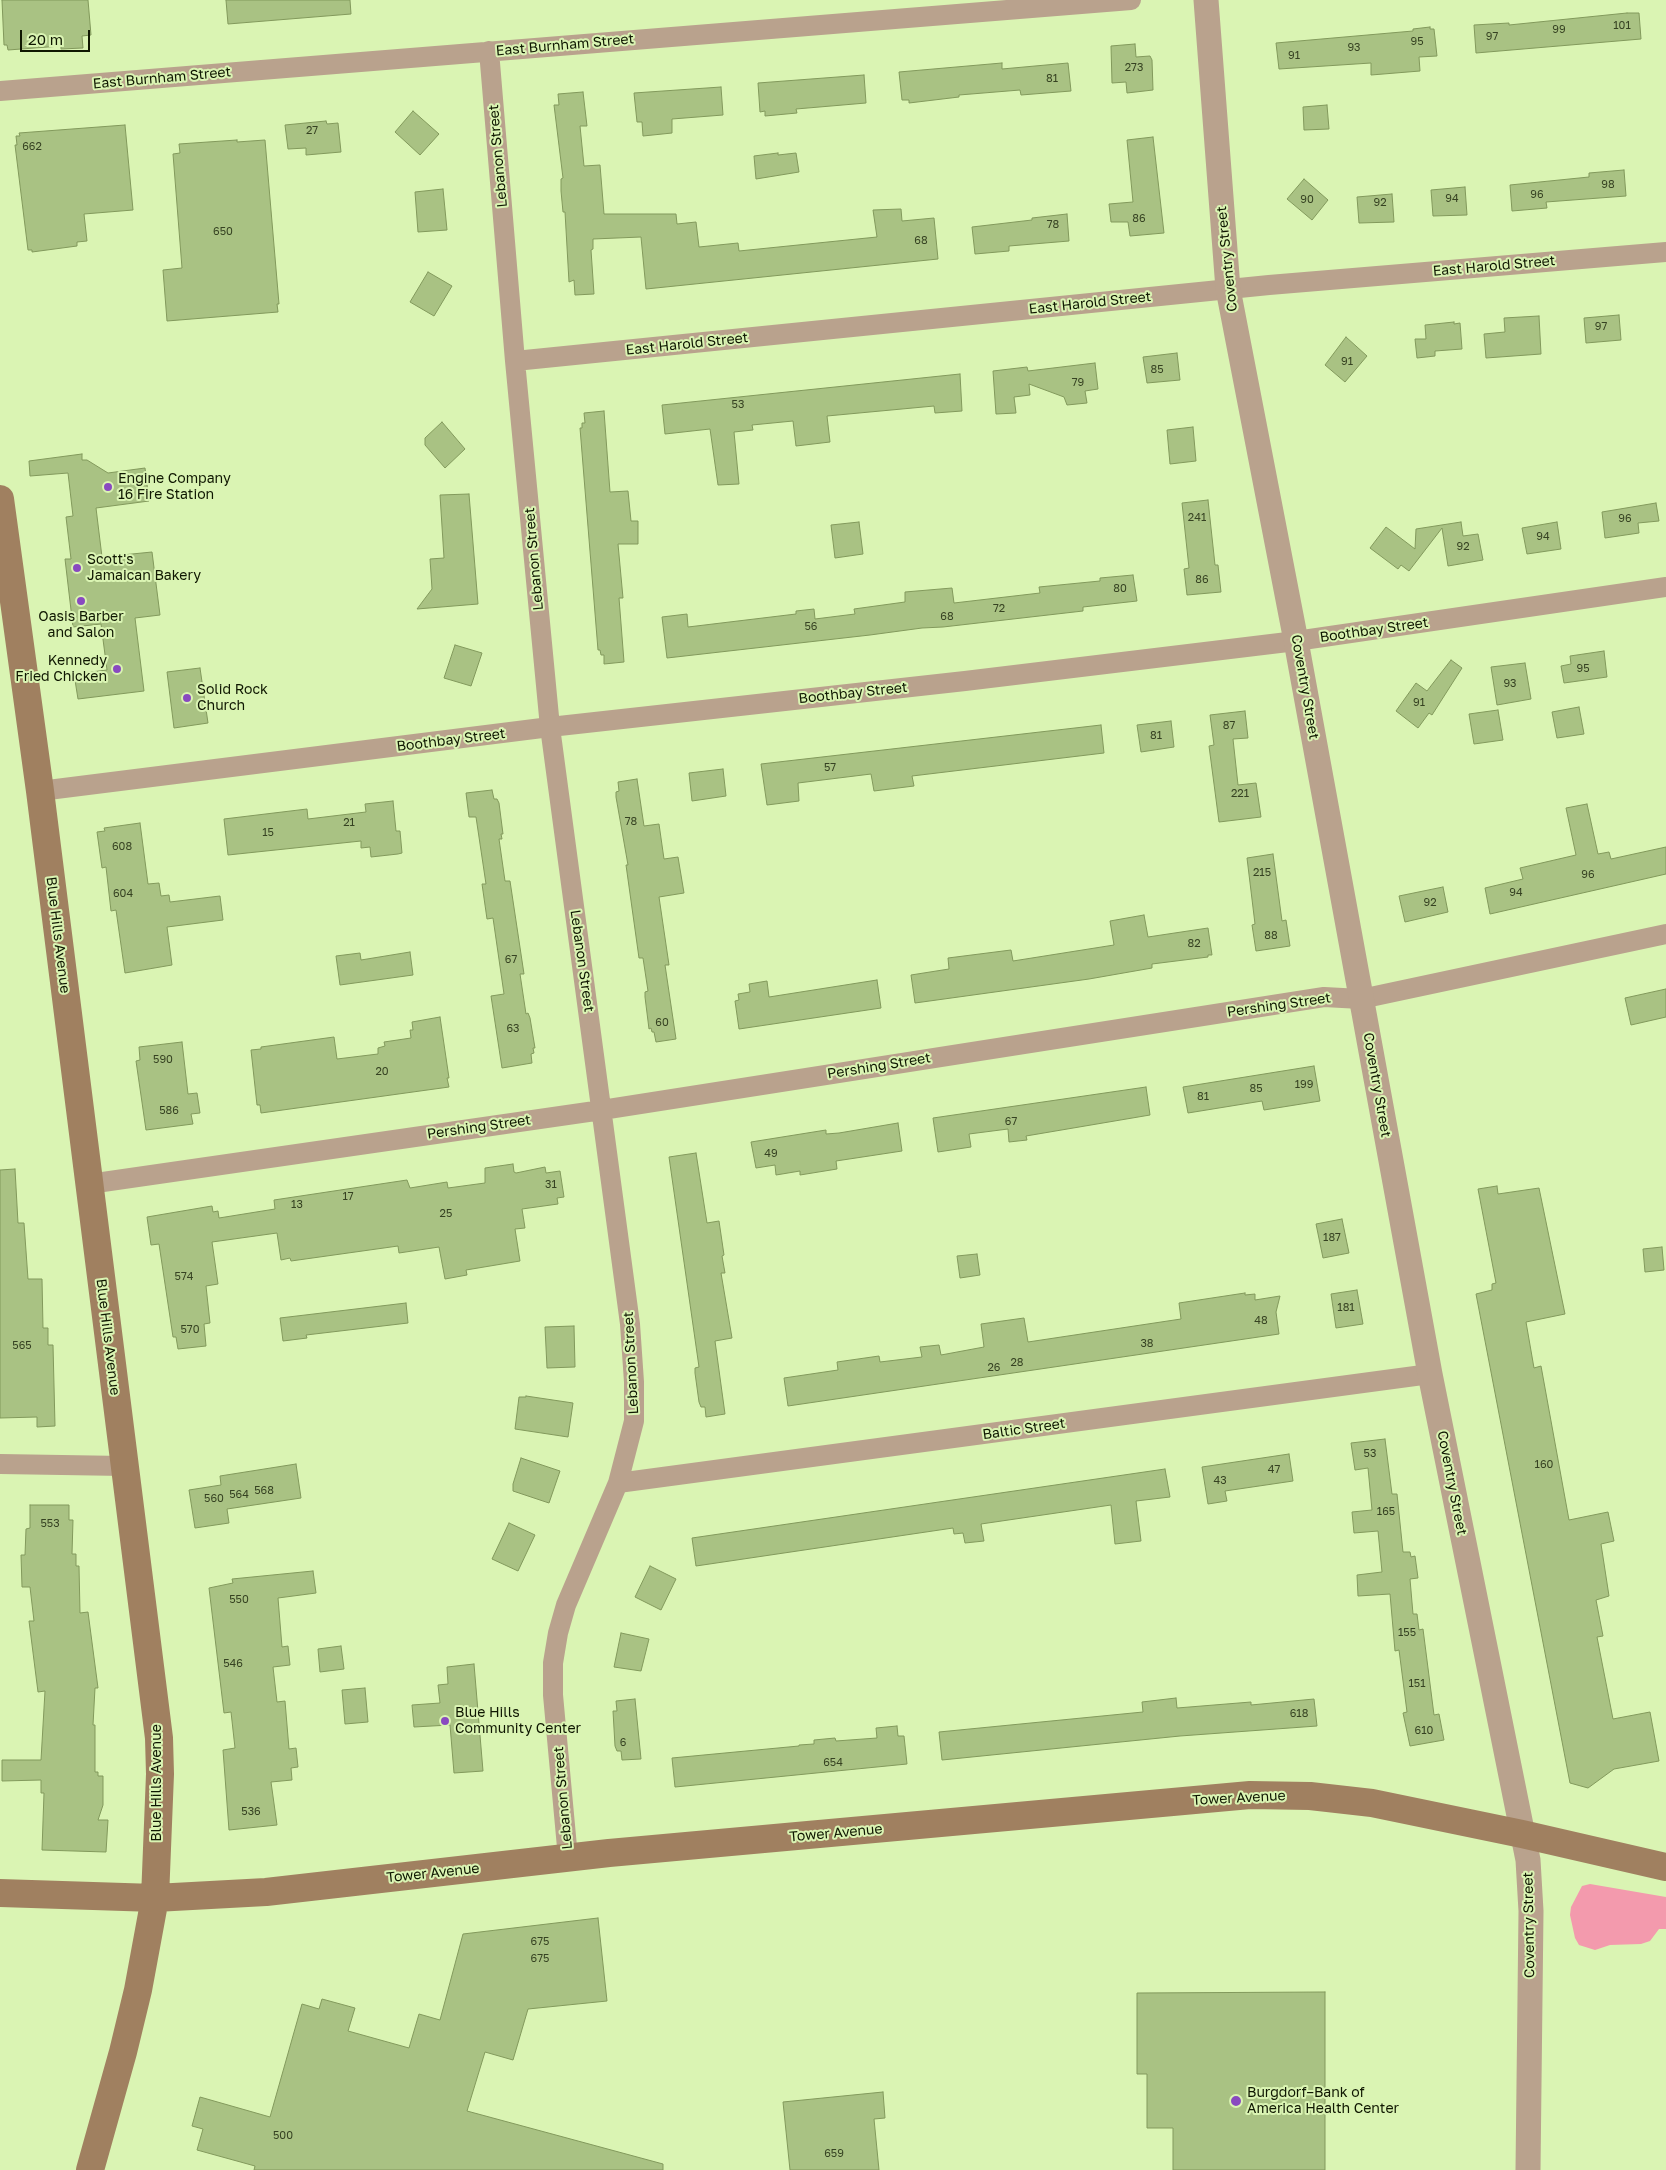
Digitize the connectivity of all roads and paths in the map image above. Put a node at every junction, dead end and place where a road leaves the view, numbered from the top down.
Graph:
1 (1131, 0) edge
2 (1206, 0) edge
3 (489, 51) junction
4 (0, 91) edge
5 (1666, 252) edge
6 (1228, 289) junction
7 (515, 361) junction
8 (0, 499) edge
9 (1666, 587) edge
10 (1296, 641) junction
11 (550, 727) junction
12 (40, 791) junction
13 (1666, 934) edge
14 (1361, 999) junction
15 (602, 1110) junction
16 (89, 1184) junction
17 (1430, 1374) junction
18 (0, 1464) edge
19 (124, 1466) junction
20 (618, 1483) junction
21 (1522, 1834) junction
22 (568, 1858) junction
23 (1666, 1867) edge
24 (0, 1893) edge
25 (155, 1898) junction
26 (90, 2170) edge
27 (1528, 2170) edge

1 - 3 street, East Burnham Street
2 - 6 street, Coventry Street
3 - 4 street, East Burnham Street
3 - 7 street, Lebanon Street
5 - 6 street, East Harold Street
6 - 7 street, East Harold Street
6 - 10 street, Coventry Street
7 - 11 street, Lebanon Street
8 - 12 main road, Blue Hills Avenue
9 - 10 street, Boothbay Street
10 - 11 street, Boothbay Street
10 - 14 street, Coventry Street
11 - 12 street, Boothbay Street
11 - 15 street, Lebanon Street
12 - 16 main road, Blue Hills Avenue
13 - 14 street, Pershing Street
14 - 15 street, Pershing Street
14 - 17 street, Coventry Street
15 - 16 street, Pershing Street
15 - 20 street, Lebanon Street
16 - 19 main road, Blue Hills Avenue
17 - 20 street, Baltic Street
17 - 21 street, Coventry Street
18 - 19 street
19 - 25 main road, Blue Hills Avenue
20 - 22 street, Lebanon Street
21 - 22 main road, Tower Avenue
21 - 23 main road, Tower Avenue
21 - 27 street, Coventry Street
22 - 25 main road, Tower Avenue
24 - 25 main road, Tower Avenue
25 - 26 main road, Blue Hills Avenue

